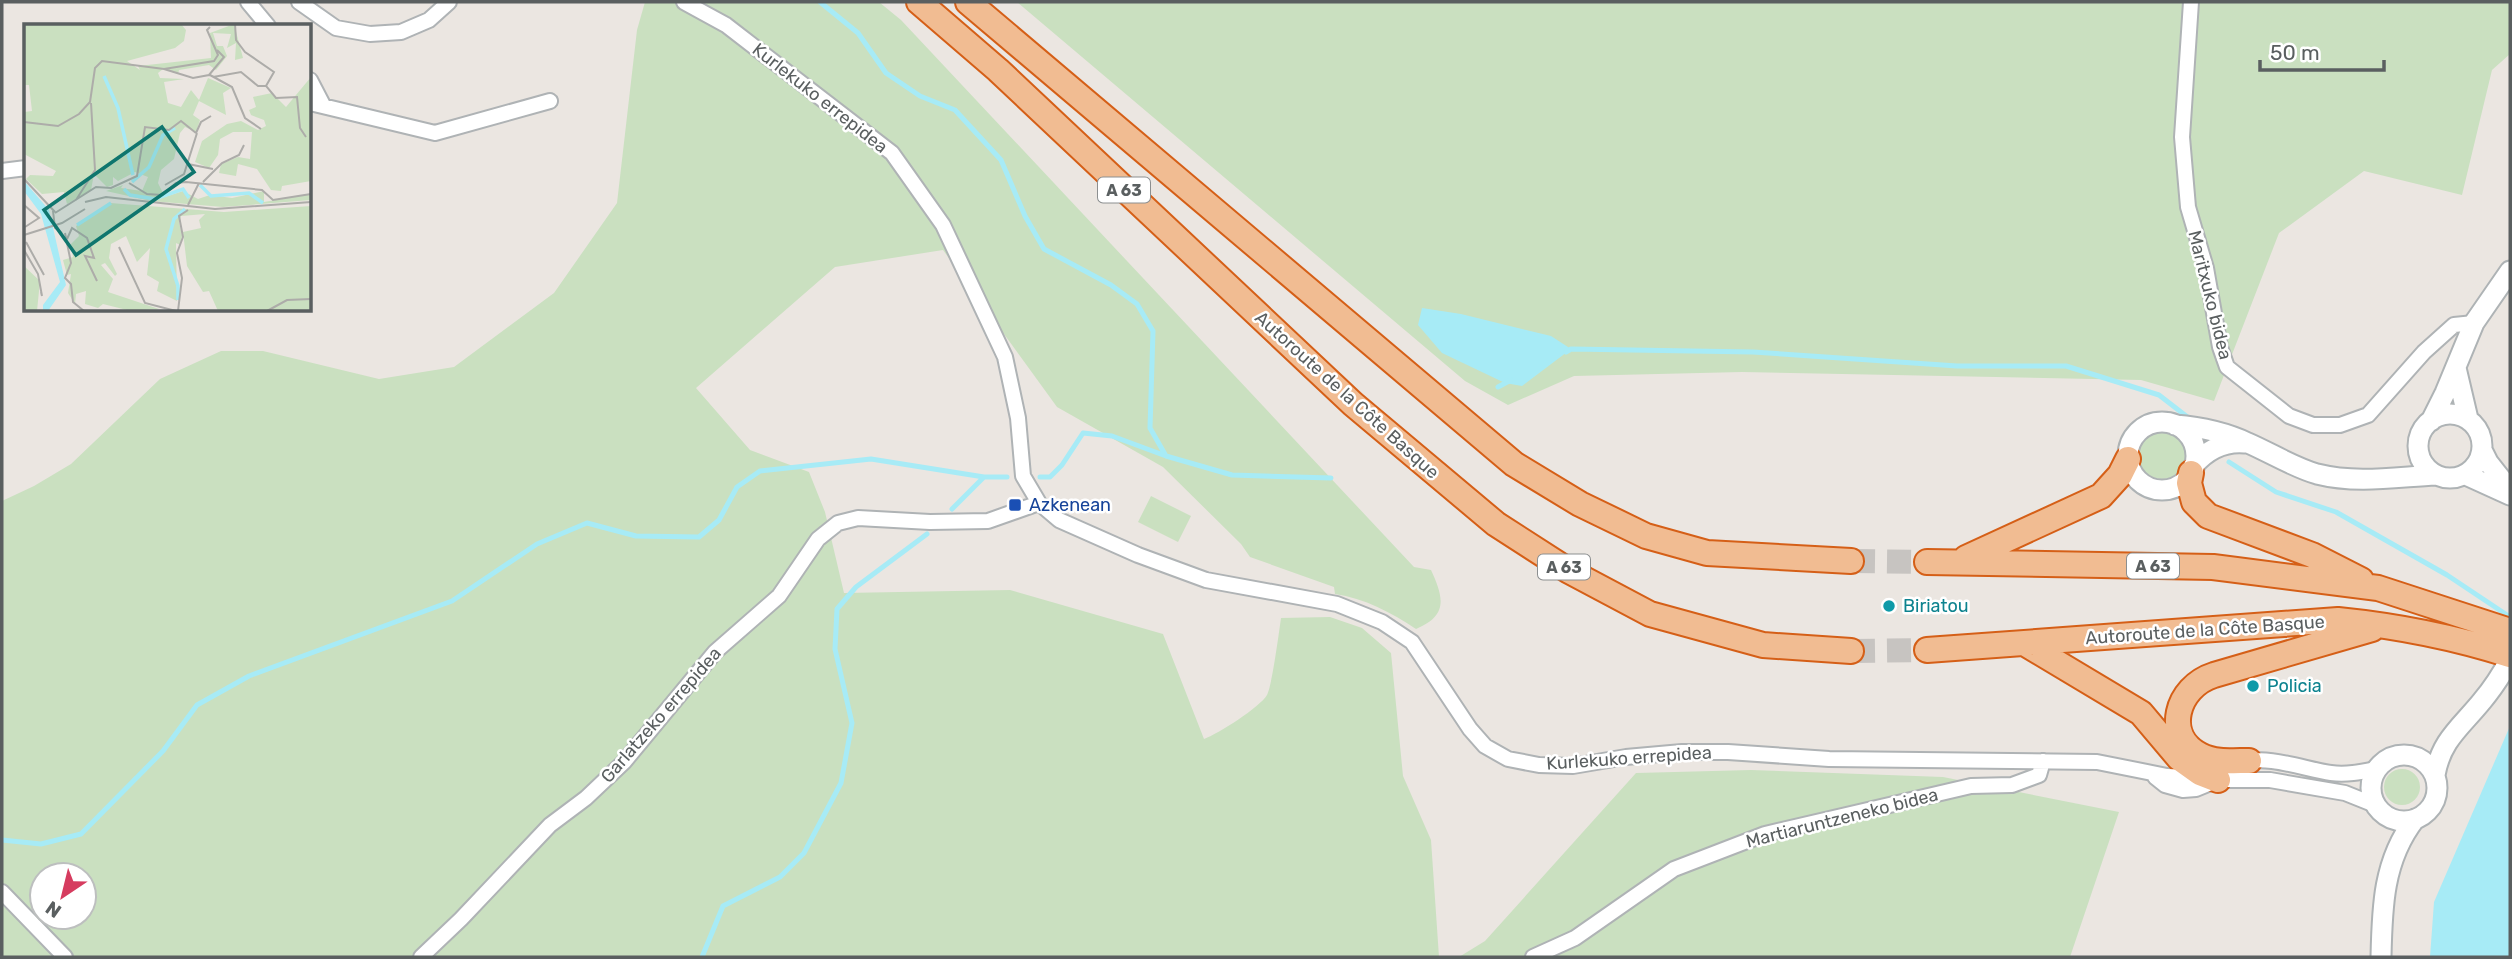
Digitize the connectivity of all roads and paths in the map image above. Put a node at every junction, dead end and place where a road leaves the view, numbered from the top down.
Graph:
1 (248, 2) edge
2 (299, 2) edge
3 (449, 2) edge
4 (684, 2) edge
5 (919, 2) edge
6 (968, 2) edge
7 (2192, 2) edge
8 (266, 24) edge
9 (550, 101) dead end
10 (316, 104) edge
11 (3, 167) edge
12 (24, 168) edge
13 (2510, 271) edge
14 (2474, 323) junction
15 (2456, 367) junction
16 (2468, 419) junction
17 (2431, 421) junction
18 (2175, 425) junction
19 (2250, 443) junction
20 (2418, 447) junction
21 (2482, 450) junction
22 (2128, 459) junction
23 (2193, 469) junction
24 (2436, 475) junction
25 (2466, 475) junction
26 (2387, 478) junction
27 (2510, 493) edge
28 (1039, 503) junction
29 (1851, 561) tunnel mouth
30 (1959, 561) junction
31 (1927, 562) tunnel mouth
32 (2378, 588) junction
33 (2386, 625) junction
34 (2493, 633) edge
35 (2024, 643) junction
36 (1927, 650) tunnel mouth
37 (1850, 651) tunnel mouth
38 (2510, 657) edge
39 (2449, 737) junction
40 (2407, 754) junction
41 (2043, 761) junction
42 (2249, 761) junction
43 (2376, 769) junction
44 (2435, 775) junction
45 (2211, 777) junction
46 (2379, 810) junction
47 (2415, 819) junction
48 (2391, 859) junction
49 (2, 892) edge
50 (65, 957) edge
51 (421, 957) edge
52 (1533, 957) edge
53 (2381, 957) edge

1 - 8 street
2 - 3 street
4 - 28 street, Kurlekuko errepidea
5 - 37 highway, Autoroute de la Côte Basque / A 63
6 - 29 highway, A 63
7 - 14 street, Maritxuko bidea
9 - 10 street
11 - 12 street
13 - 14 main road
14 - 15 main road
15 - 16 main road
15 - 17 main road
16 - 17 main road
16 - 21 main road
17 - 20 main road
18 - 19 main road
18 - 22 main road
18 - 23 main road
19 - 23 main road
19 - 26 main road
20 - 24 main road
20 - 26 main road
21 - 25 main road
21 - 27 main road
22 - 23 main road
22 - 30 highway
23 - 32 highway
24 - 25 main road
24 - 26 main road
25 - 27 main road
28 - 41 street, Kurlekuko errepidea
28 - 51 street, Garlatzeko errepidea
30 - 31 highway, A 63
30 - 32 highway, A 63
32 - 34 highway, A 63
33 - 34 highway, Autoroute de la Côte Basque / A 63
33 - 35 highway, Autoroute de la Côte Basque / A 63
33 - 42 highway
34 - 38 highway, A 63
35 - 36 highway, Autoroute de la Côte Basque / A 63
35 - 45 highway
38 - 39 main road
39 - 40 main road
39 - 44 main road
40 - 43 main road
40 - 44 main road
41 - 45 street, Kurlekuko errepidea
41 - 52 street, Martiaruntzeneko bidea
42 - 43 street
42 - 45 street
43 - 46 main road
44 - 47 main road
45 - 46 street
46 - 47 main road
46 - 48 main road
47 - 48 main road
48 - 53 main road
49 - 50 street

